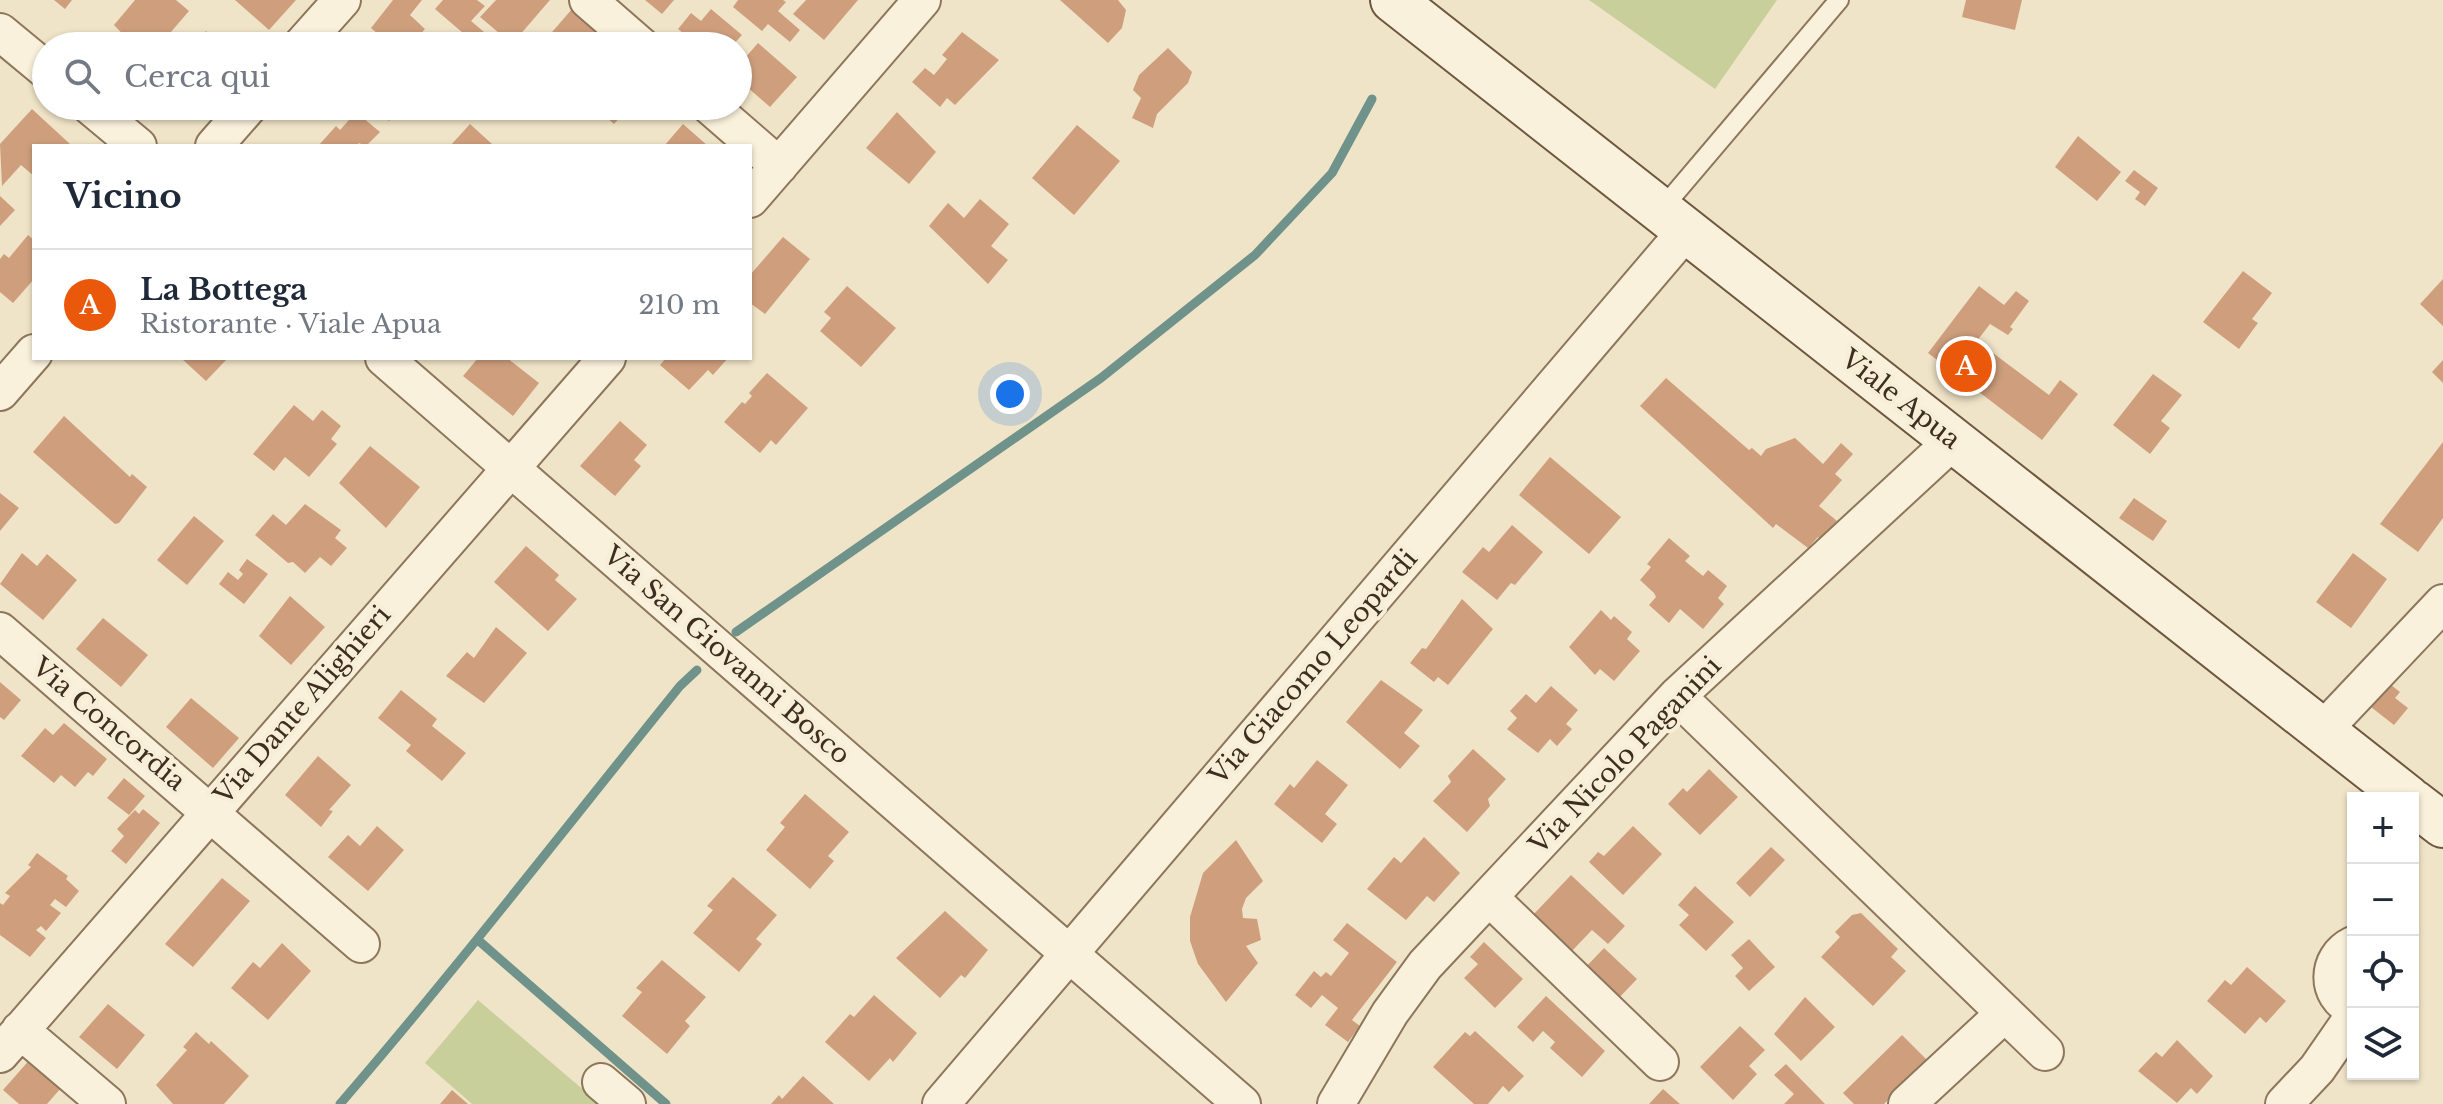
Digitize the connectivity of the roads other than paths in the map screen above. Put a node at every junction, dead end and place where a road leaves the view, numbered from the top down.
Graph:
1 (342, 0) edge
2 (588, 0) edge
3 (922, 0) edge
4 (1393, 0) edge
5 (1839, 0) edge
6 (0, 32) edge
7 (313, 32) edge
8 (625, 32) edge
9 (32, 58) edge
10 (107, 120) edge
11 (237, 120) edge
12 (726, 120) edge
13 (136, 144) edge
14 (216, 144) edge
15 (779, 166) junction
16 (752, 197) edge
17 (1673, 221) junction
18 (32, 355) edge
19 (386, 360) edge
20 (605, 360) edge
21 (0, 392) edge
22 (1954, 440) junction
23 (509, 467) junction
24 (2443, 603) edge
25 (0, 631) edge
26 (1677, 696) junction
27 (2323, 730) junction
28 (2401, 792) edge
29 (2419, 806) edge
30 (210, 810) junction
31 (2443, 825) edge
32 (1489, 897) junction
33 (361, 944) dead end
34 (2347, 949) edge
35 (1070, 953) junction
36 (2347, 1004) edge
37 (2005, 1013) junction
38 (2347, 1026) edge
39 (10, 1042) edge
40 (2045, 1052) dead end
41 (1660, 1062) dead end
42 (107, 1104) edge
43 (941, 1104) edge
44 (1242, 1104) edge
45 (1336, 1104) edge
46 (1907, 1104) edge
47 (2284, 1104) edge

1 - 7 street
2 - 8 street
3 - 15 street
4 - 17 street, Viale Apua
5 - 17 lane
6 - 9 street
10 - 13 street
11 - 14 street
12 - 15 street
15 - 16 street
17 - 22 street, Viale Apua
17 - 35 street, Via Giacomo Leopardi
18 - 21 street
19 - 23 street, Via San Giovanni Bosco
20 - 23 street, Via Dante Alighieri
22 - 26 street, Via Nicolo Paganini
22 - 27 street, Viale Apua
23 - 30 street, Via Dante Alighieri
23 - 35 street, Via San Giovanni Bosco
24 - 27 street
25 - 30 street, Via Concordia
26 - 32 street, Via Nicolo Paganini
26 - 37 street
27 - 28 street, Viale Apua
29 - 31 street, Viale Apua
30 - 33 street, Via Concordia
30 - 39 street, Via Dante Alighieri
32 - 41 street
32 - 45 street, Via Nicolo Paganini
34 - 36 street
35 - 43 street, Via Giacomo Leopardi
35 - 44 street, Via San Giovanni Bosco
37 - 40 street
37 - 46 street
38 - 47 street
39 - 42 street

